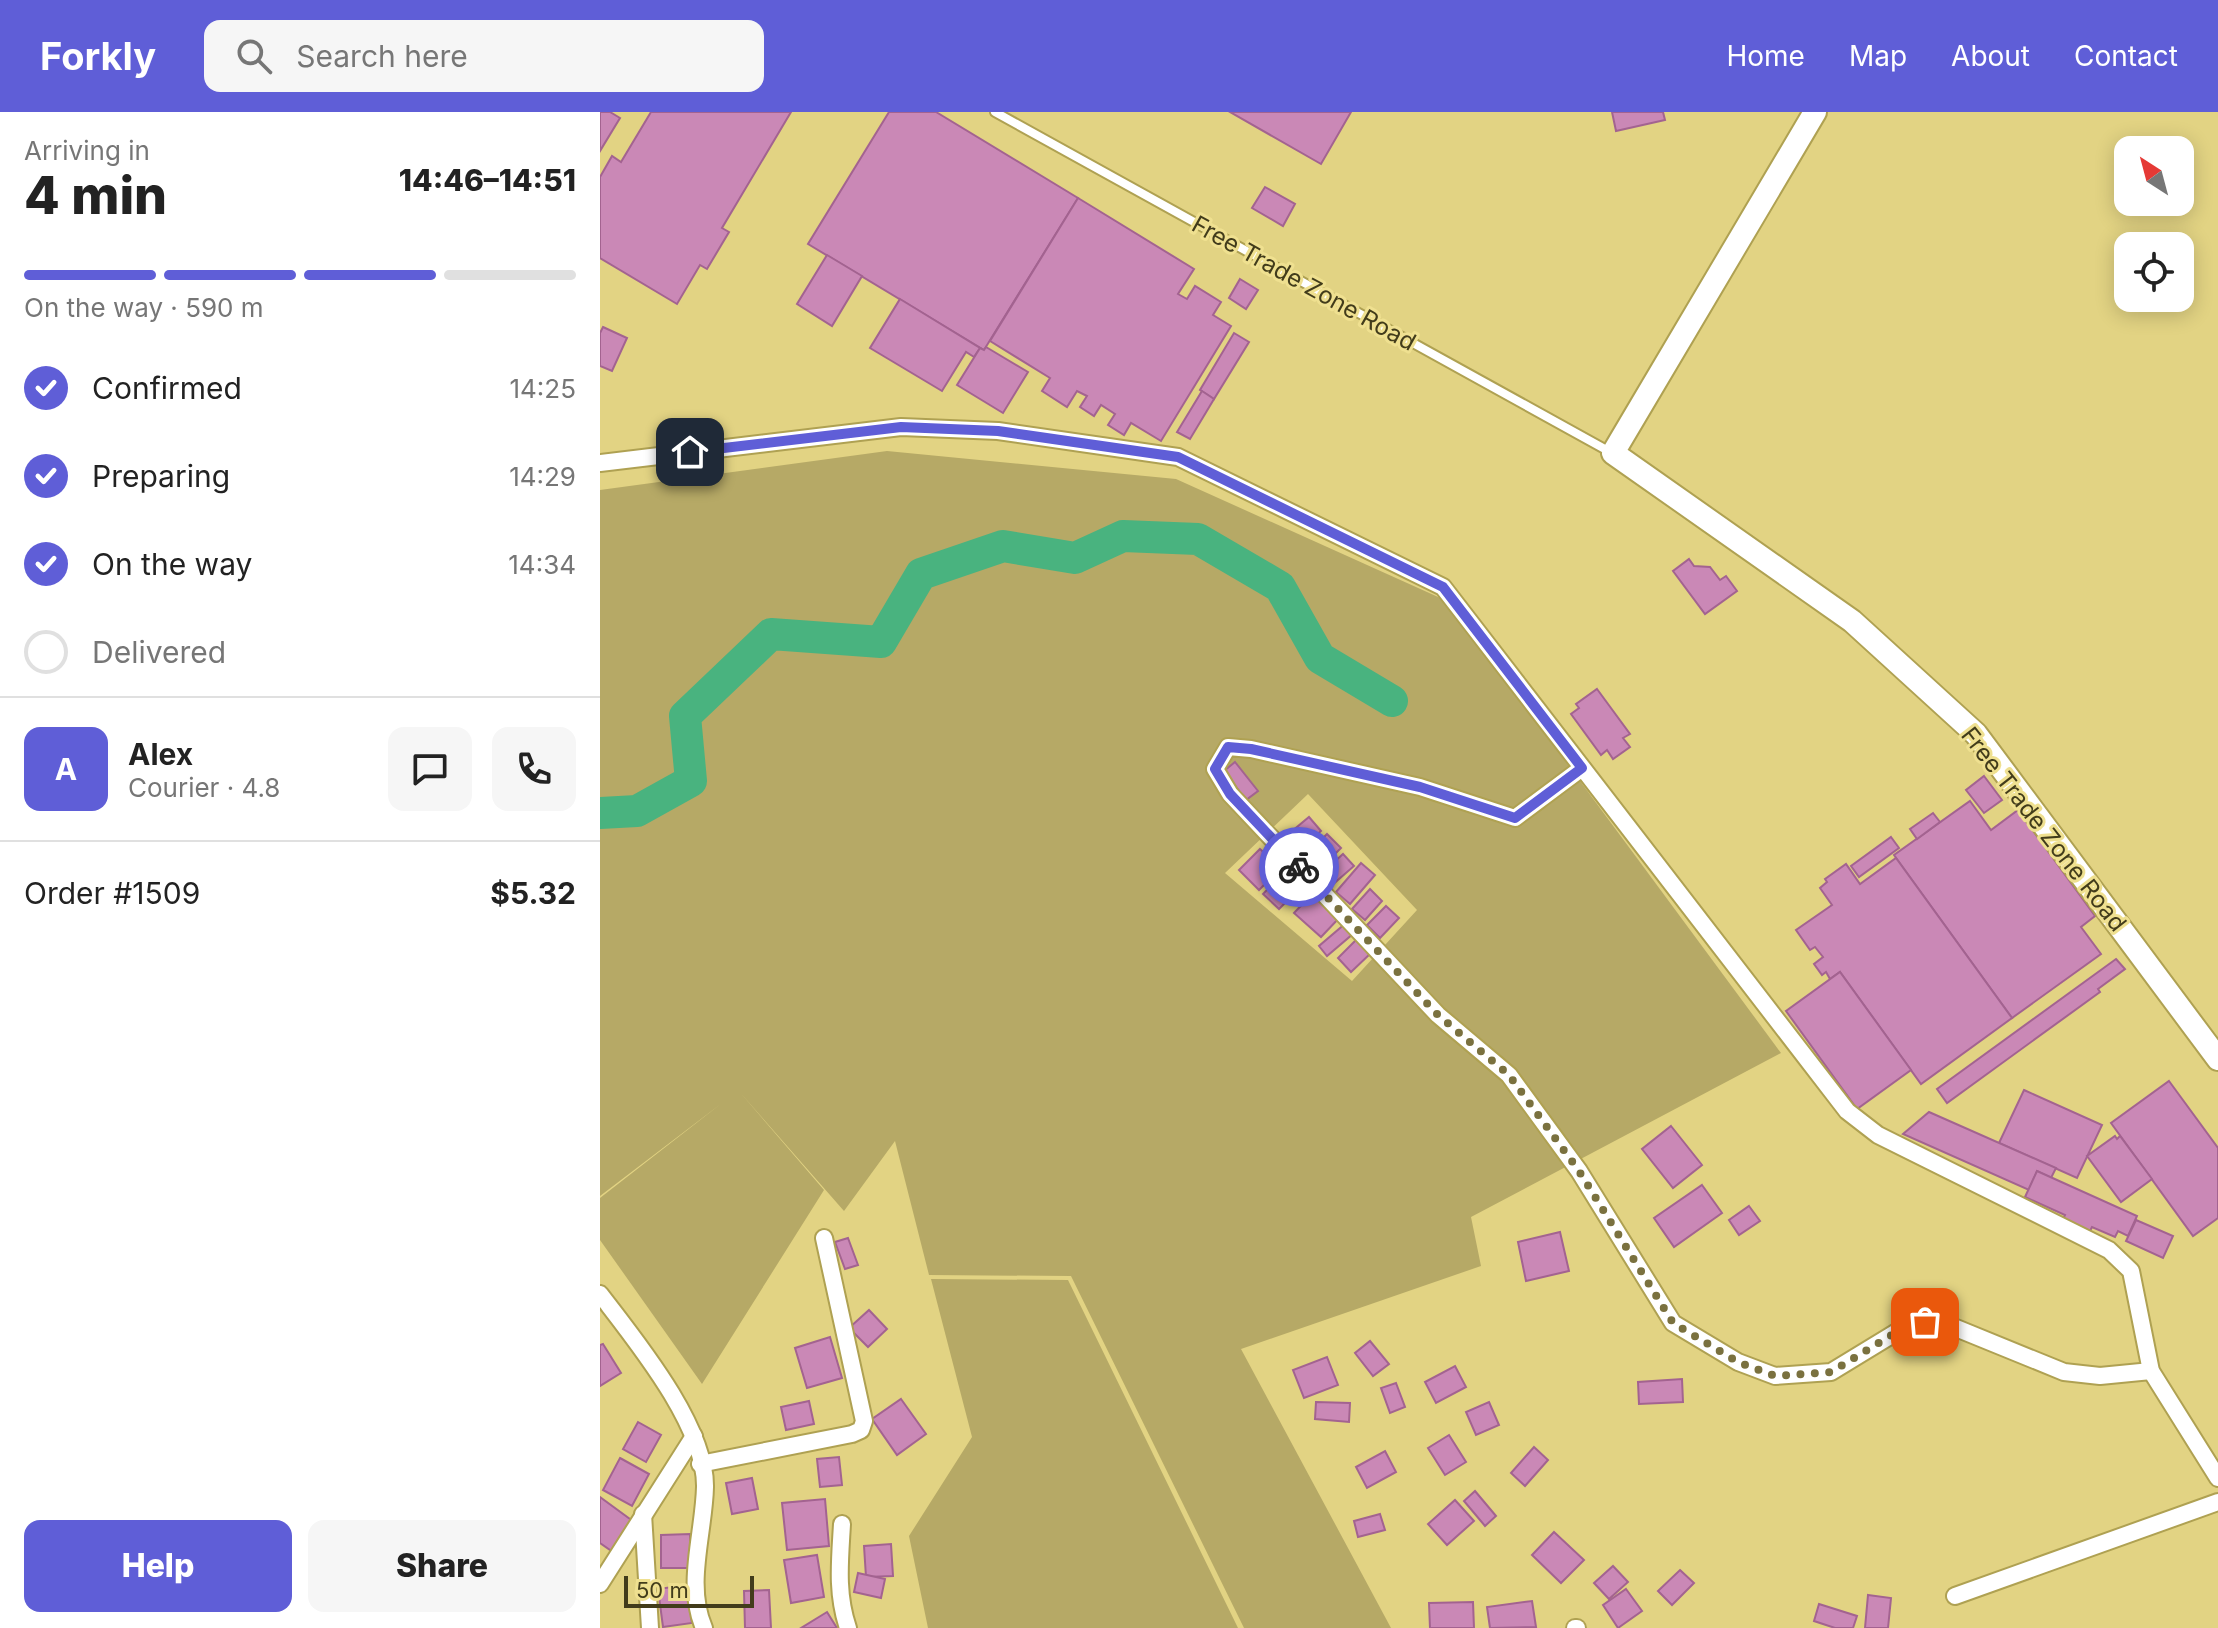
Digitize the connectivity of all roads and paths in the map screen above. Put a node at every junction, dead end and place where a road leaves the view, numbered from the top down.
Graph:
1 (995, 112) edge
2 (1815, 112) edge
3 (1613, 453) junction
4 (600, 463) edge
5 (1582, 768) junction
6 (2218, 1059) edge
7 (824, 1238) dead end
8 (600, 1294) edge
9 (2151, 1371) junction
10 (694, 1436) junction
11 (700, 1464) junction
12 (2218, 1478) edge
13 (2218, 1502) edge
14 (643, 1514) junction
15 (842, 1524) dead end
16 (600, 1584) edge
17 (1955, 1596) dead end
18 (650, 1628) edge
19 (704, 1628) edge
20 (848, 1628) edge

1 - 3 lane, Free Trade Zone Road
2 - 3 street
3 - 6 street, Free Trade Zone Road
4 - 5 street
5 - 9 street
5 - 9 street
7 - 11 street
8 - 10 street
9 - 12 street
10 - 11 street
10 - 14 street
11 - 19 street
13 - 17 street
14 - 16 street
14 - 18 street
15 - 20 street

